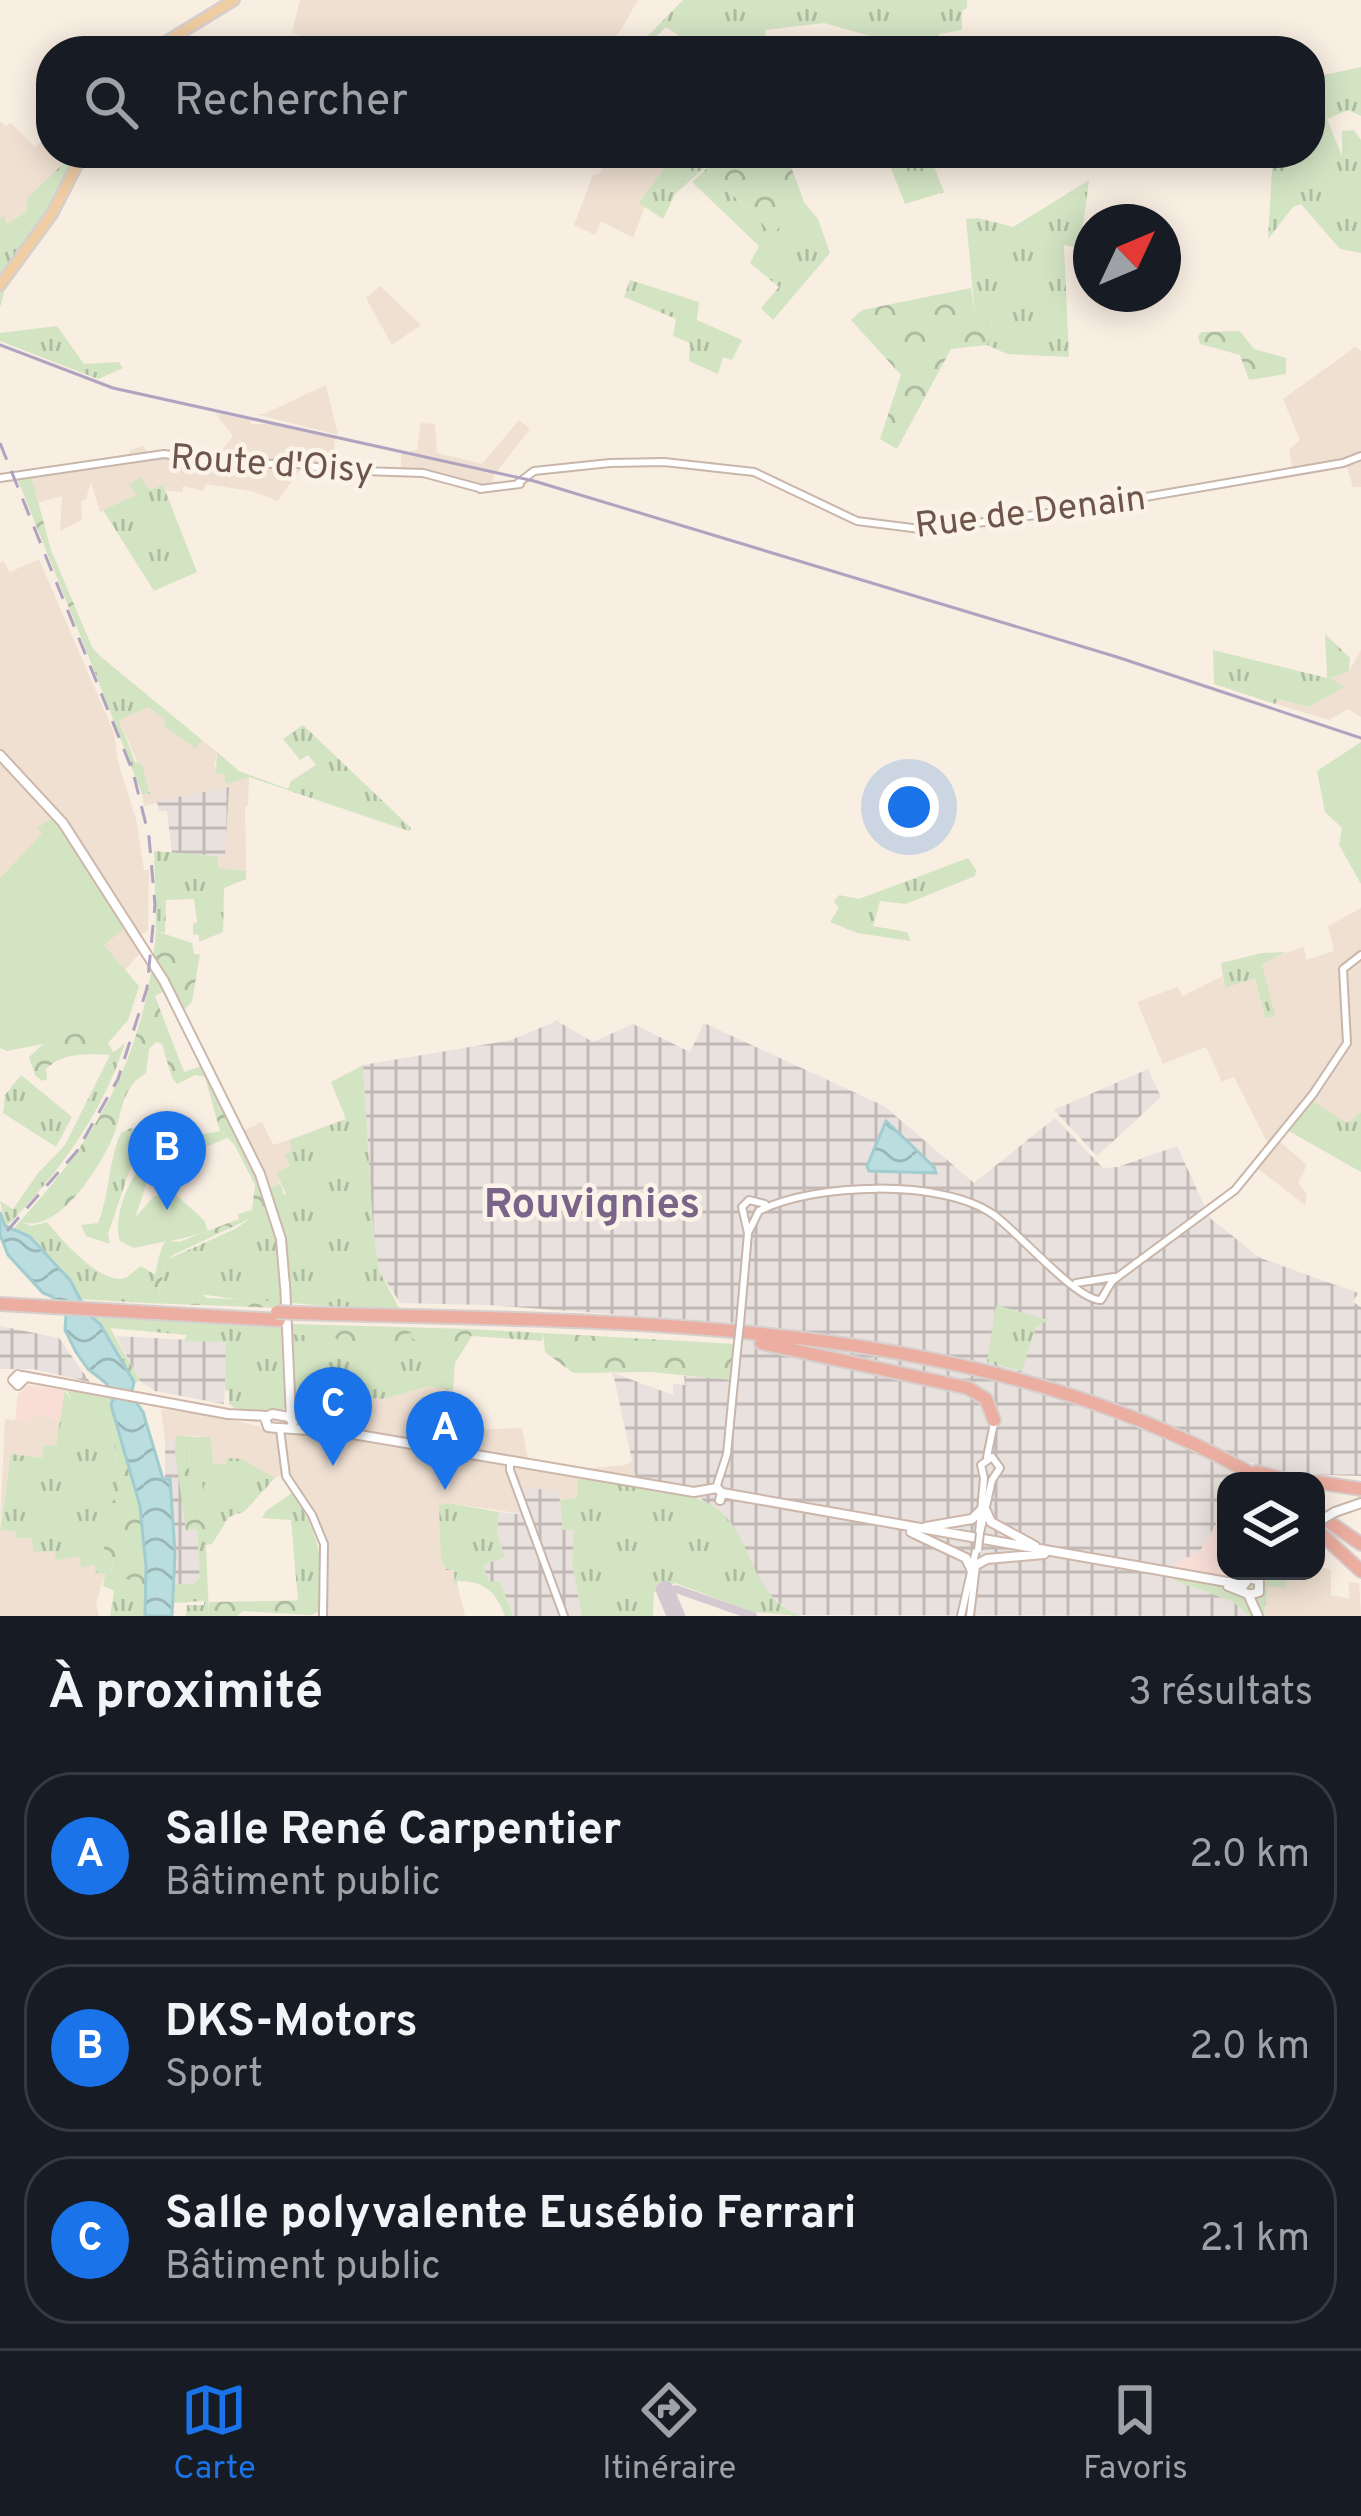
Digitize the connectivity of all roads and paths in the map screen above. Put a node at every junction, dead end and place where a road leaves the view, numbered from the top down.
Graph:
1 (234, 0) edge
2 (174, 36) edge
3 (76, 168) edge
4 (0, 282) edge
5 (1361, 456) edge
6 (555, 468) joint
7 (0, 478) edge
8 (0, 755) edge
9 (1361, 955) edge
10 (1120, 1274) junction
11 (1102, 1280) junction
12 (1086, 1288) junction
13 (1107, 1289) junction
14 (0, 1300) edge
15 (296, 1317) junction
16 (761, 1343) junction
17 (0, 1375) edge
18 (994, 1420) joint
19 (288, 1424) junction
20 (1207, 1450) junction
21 (986, 1459) junction
22 (512, 1462) junction
23 (1229, 1472) edge
24 (1247, 1472) edge
25 (1267, 1472) edge
26 (983, 1473) junction
27 (995, 1476) junction
28 (1325, 1482) edge
29 (1361, 1490) edge
30 (717, 1493) junction
31 (1361, 1503) edge
32 (983, 1511) junction
33 (1325, 1517) edge
34 (853, 1519) junction
35 (1325, 1519) edge
36 (892, 1527) junction
37 (916, 1528) junction
38 (1325, 1531) edge
39 (1325, 1534) edge
40 (1359, 1539) edge
41 (1046, 1553) junction
42 (1361, 1554) edge
43 (973, 1567) junction
44 (1361, 1571) edge
45 (1256, 1580) edge
46 (1257, 1580) edge
47 (1245, 1589) junction
48 (323, 1616) edge
49 (564, 1616) edge
50 (961, 1616) edge
51 (970, 1616) edge
52 (1258, 1616) edge

1 - 2 main road
3 - 4 main road
5 - 6 street, Rue de Denain
6 - 7 street, Route d'Oisy
8 - 19 main road
9 - 10 street
10 - 11 street
10 - 13 street
11 - 12 street
11 - 13 street
12 - 13 street
12 - 30 street, bridge
14 - 15 highway, bridge
15 - 16 highway
15 - 20 highway
16 - 18 highway
16 - 23 highway
17 - 19 main road
18 - 21 street
19 - 22 main road
19 - 48 street
20 - 24 highway
20 - 25 highway
21 - 26 street
21 - 27 street
22 - 30 main road
22 - 49 street
26 - 27 street
26 - 32 street
27 - 32 street
28 - 29 highway
30 - 34 main road
31 - 35 main road, bridge
32 - 37 main road
32 - 41 main road
32 - 43 street, bridge
33 - 40 highway
34 - 36 main road
34 - 37 main road
36 - 41 main road
36 - 43 main road
37 - 41 main road
38 - 42 highway
39 - 44 highway
41 - 43 main road
41 - 47 main road
43 - 50 street
43 - 51 street
45 - 47 main road
46 - 47 main road
47 - 52 main road

